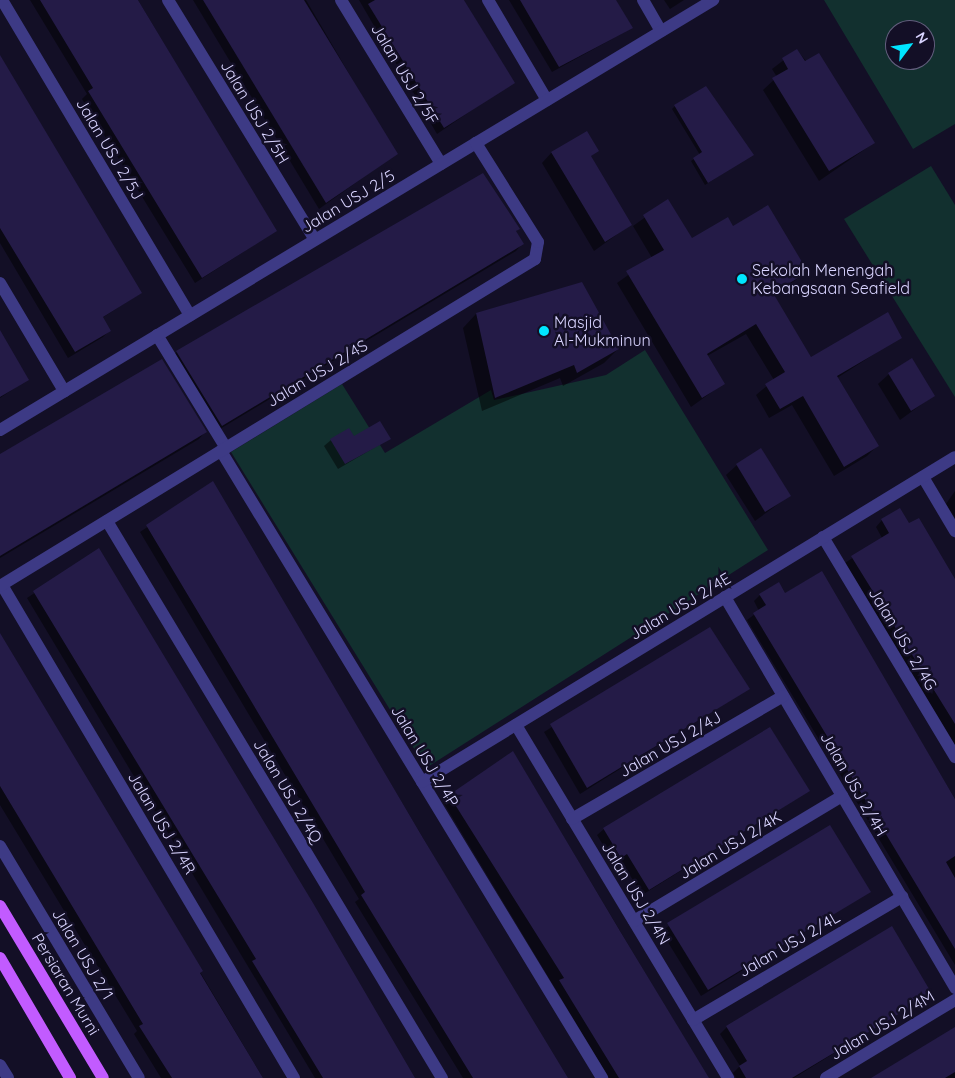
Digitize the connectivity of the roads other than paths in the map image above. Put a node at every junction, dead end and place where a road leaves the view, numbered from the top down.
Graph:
1 (2, 0) edge
2 (168, 0) edge
3 (341, 0) edge
4 (488, 0) edge
5 (643, 0) edge
6 (713, 0) edge
7 (661, 31) junction
8 (547, 100) junction
9 (476, 143) junction
10 (441, 164) junction
11 (315, 240) junction
12 (0, 283) edge
13 (190, 315) junction
14 (157, 335) junction
15 (64, 392) junction
16 (0, 430) edge
17 (223, 449) junction
18 (955, 457) edge
19 (923, 477) junction
20 (107, 521) junction
21 (955, 531) edge
22 (823, 538) junction
23 (1, 586) edge
24 (725, 597) junction
25 (784, 696) junction
26 (516, 725) junction
27 (955, 757) edge
28 (422, 782) junction
29 (842, 796) junction
30 (572, 819) junction
31 (0, 846) edge
32 (902, 897) junction
33 (0, 906) edge
34 (634, 921) junction
35 (0, 958) edge
36 (955, 988) edge
37 (955, 1000) edge
38 (692, 1020) junction
39 (0, 1065) edge
40 (8, 1078) edge
41 (70, 1078) edge
42 (103, 1078) edge
43 (139, 1078) edge
44 (294, 1078) edge
45 (442, 1078) edge
46 (602, 1078) edge
47 (728, 1078) edge
48 (826, 1078) edge

1 - 13 street, Jalan USJ 2/5J
2 - 11 street, Jalan USJ 2/5H
3 - 10 street, Jalan USJ 2/5F
4 - 8 street
5 - 7 street
6 - 7 street, Jalan USJ 2/5
7 - 8 street, Jalan USJ 2/5
8 - 9 street, Jalan USJ 2/5
9 - 10 street, Jalan USJ 2/5
9 - 17 street, Jalan USJ 2/4S
10 - 11 street, Jalan USJ 2/5
11 - 13 street, Jalan USJ 2/5
12 - 15 street
13 - 14 street, Jalan USJ 2/5
14 - 15 street, Jalan USJ 2/5
14 - 17 street, Jalan USJ 2/4P
15 - 16 street, Jalan USJ 2/5
17 - 20 street, Jalan USJ 2/4S
17 - 28 street, Jalan USJ 2/4P
18 - 19 street, Jalan USJ 2/4E
19 - 21 street
19 - 22 street, Jalan USJ 2/4E
20 - 23 street, Jalan USJ 2/4S
20 - 45 street, Jalan USJ 2/4Q
22 - 24 street, Jalan USJ 2/4E
22 - 27 street, Jalan USJ 2/4G
23 - 44 street, Jalan USJ 2/4R
24 - 25 street, Jalan USJ 2/4H
24 - 26 street, Jalan USJ 2/4E
25 - 29 street, Jalan USJ 2/4H
25 - 30 street, Jalan USJ 2/4J
26 - 28 street, Jalan USJ 2/4E
26 - 30 street, Jalan USJ 2/4N
28 - 46 street, Jalan USJ 2/4P
29 - 32 street, Jalan USJ 2/4H
29 - 34 street, Jalan USJ 2/4K
30 - 34 street, Jalan USJ 2/4N
31 - 43 street, Jalan USJ 2/1
32 - 36 street, Jalan USJ 2/4H
32 - 38 street, Jalan USJ 2/4L
33 - 42 main road, Persiaran Murni
34 - 38 street, Jalan USJ 2/4N
35 - 41 main road
37 - 48 street, Jalan USJ 2/4M
38 - 47 street, Jalan USJ 2/4N
39 - 40 street

